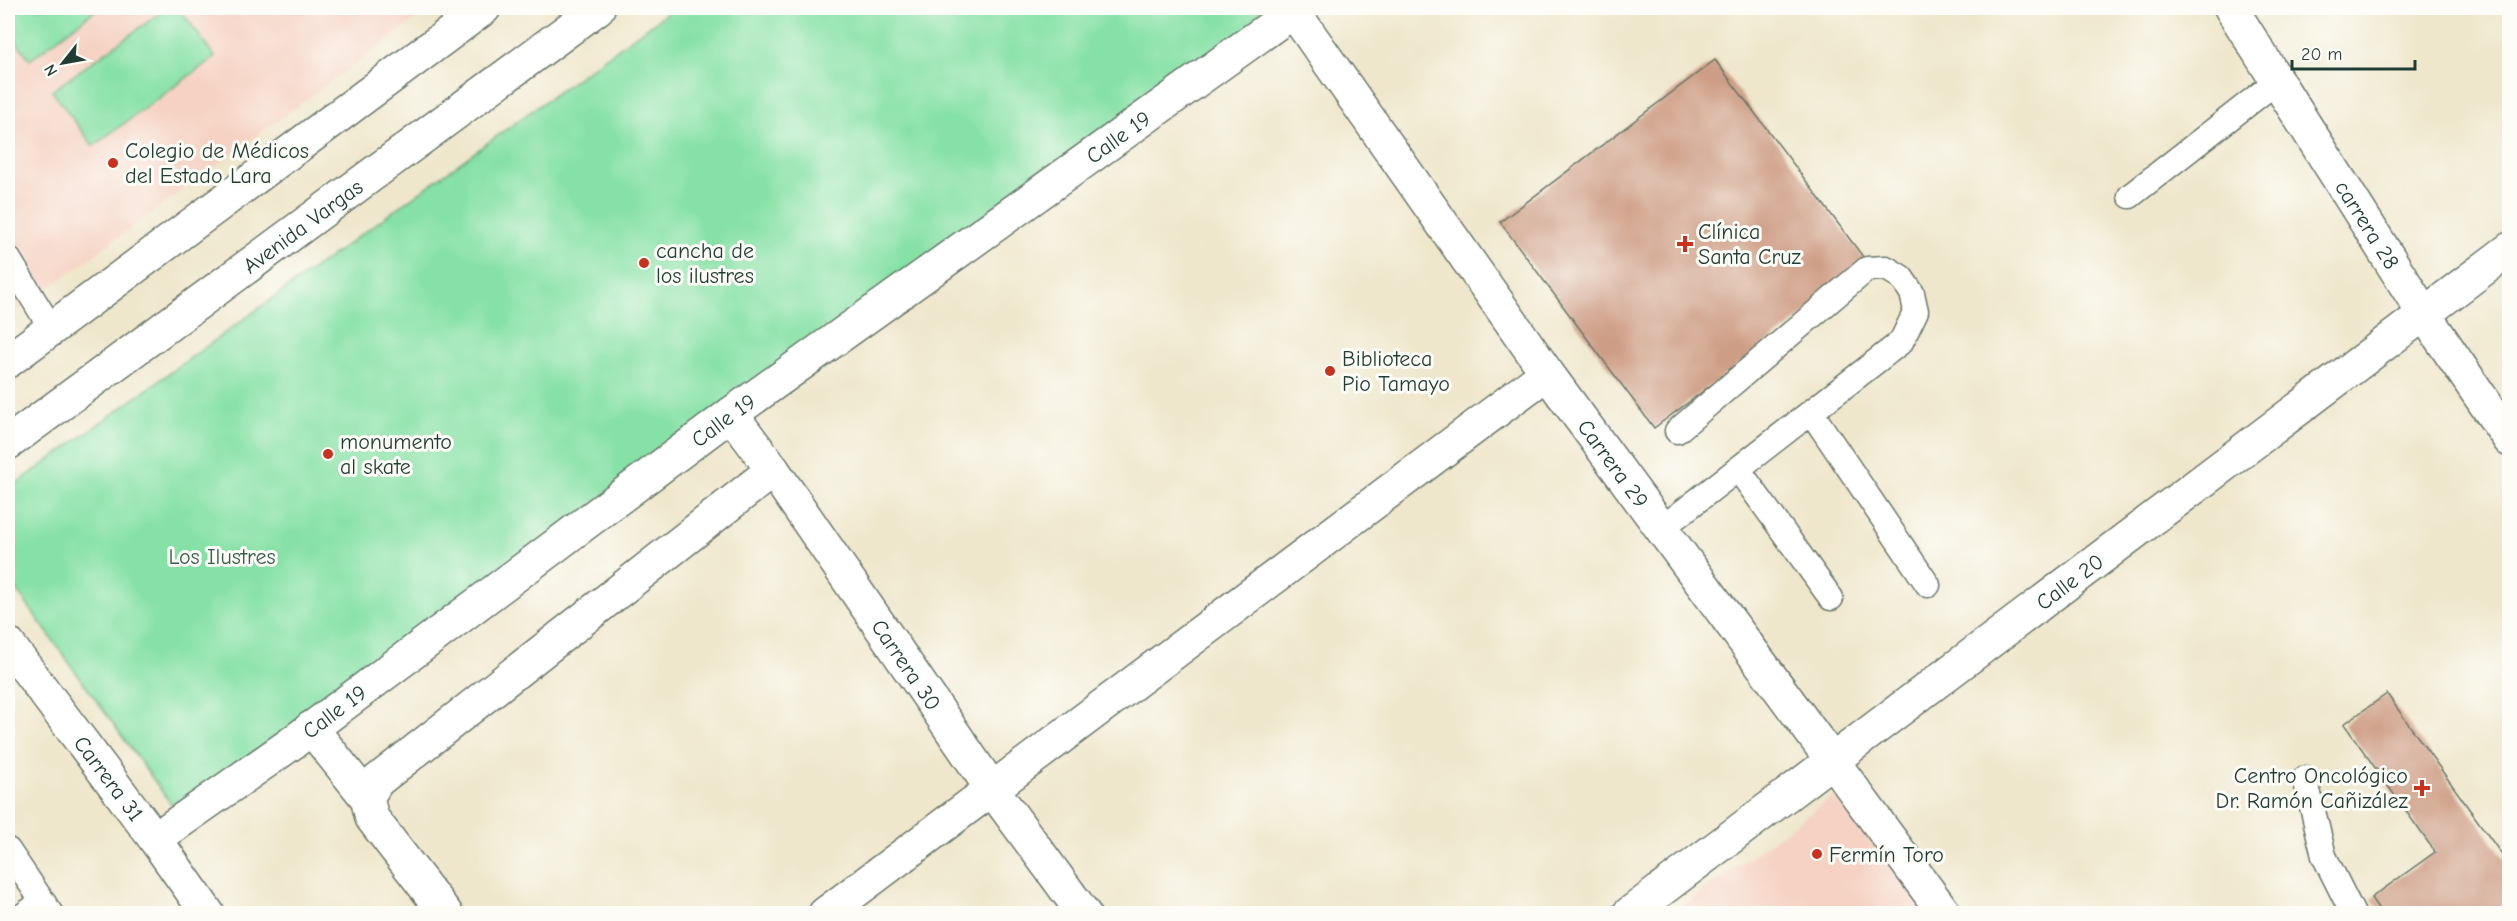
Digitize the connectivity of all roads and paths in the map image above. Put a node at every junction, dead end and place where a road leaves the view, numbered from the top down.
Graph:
1 (484, 8) edge
2 (598, 8) edge
3 (1294, 8) edge
4 (2231, 8) edge
5 (2277, 81) junction
6 (2130, 196) dead end
7 (2510, 249) edge
8 (8, 258) edge
9 (2424, 314) junction
10 (51, 328) junction
11 (8, 361) edge
12 (1547, 373) junction
13 (1811, 412) junction
14 (731, 414) junction
15 (1677, 431) dead end
16 (2510, 440) edge
17 (8, 443) edge
18 (1738, 469) junction
19 (773, 470) junction
20 (1662, 528) junction
21 (1928, 585) dead end
22 (1831, 598) dead end
23 (8, 644) edge
24 (311, 728) junction
25 (1832, 759) junction
26 (2305, 778) dead end
27 (992, 789) junction
28 (367, 798) junction
29 (155, 839) junction
30 (8, 850) edge
31 (40, 909) edge
32 (208, 914) edge
33 (446, 914) edge
34 (825, 914) edge
35 (1084, 914) edge
36 (1629, 914) edge
37 (1945, 914) edge
38 (2354, 914) edge

1 - 10 street
2 - 17 street, Avenida Vargas
3 - 12 street, Carrera 29
3 - 14 street, Calle 19
4 - 5 street, carrera 28
5 - 6 lane
5 - 9 street, carrera 28
7 - 9 street, Calle 20
8 - 10 lane
9 - 16 street, carrera 28
9 - 25 street, Calle 20
10 - 11 street
12 - 20 street, Carrera 29
12 - 27 street
13 - 15 lane
13 - 18 lane
13 - 21 lane
14 - 19 street, Carrera 30
14 - 24 street, Calle 19
18 - 20 lane
18 - 22 lane
19 - 27 street, Carrera 30
19 - 28 street
20 - 25 street, Carrera 29
23 - 29 street, Carrera 31
24 - 28 street
24 - 29 street, Calle 19
25 - 36 street, Calle 20
25 - 37 street, Carrera 29
26 - 38 lane
27 - 34 street
27 - 35 street, Carrera 30
28 - 33 street
29 - 32 street, Carrera 31
30 - 31 lane

